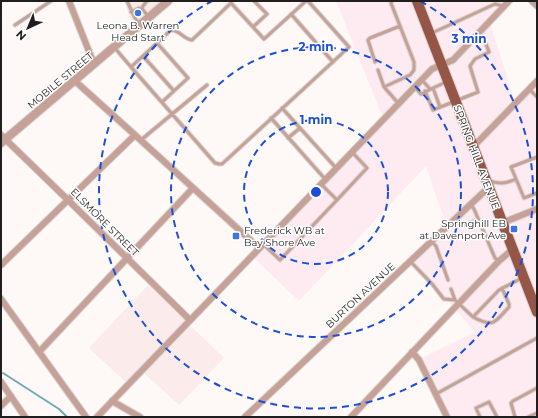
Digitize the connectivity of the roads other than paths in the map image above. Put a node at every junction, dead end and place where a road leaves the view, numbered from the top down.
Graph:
1 (51, 1) edge
2 (69, 1) edge
3 (127, 1) edge
4 (147, 1) edge
5 (168, 1) edge
6 (254, 1) edge
7 (307, 1) edge
8 (392, 1) edge
9 (417, 1) edge
10 (509, 1) edge
11 (532, 1) edge
12 (232, 2) edge
13 (537, 6) edge
14 (504, 7) junction
15 (142, 10) junction
16 (131, 12) junction
17 (291, 14) junction
18 (149, 18) junction
19 (15, 25) dead end
20 (140, 25) junction
21 (400, 26) junction
22 (253, 28) junction
23 (430, 34) junction
24 (477, 34) junction
25 (157, 43) junction
26 (114, 47) junction
27 (143, 56) junction
28 (333, 62) junction
29 (375, 62) dead end
30 (94, 64) junction
31 (442, 64) junction
32 (131, 66) junction
33 (378, 70) dead end
34 (422, 80) junction
35 (75, 81) junction
36 (448, 81) junction
37 (537, 81) edge
38 (207, 85) dead end
39 (415, 87) junction
40 (384, 88) junction
41 (431, 89) junction
42 (529, 89) junction
43 (174, 91) junction
44 (425, 91) junction
45 (537, 97) edge
46 (456, 101) junction
47 (162, 102) junction
48 (399, 104) junction
49 (440, 107) junction
50 (282, 108) junction
51 (172, 114) junction
52 (271, 118) junction
53 (300, 128) junction
54 (135, 135) junction
55 (288, 138) junction
56 (2, 139) edge
57 (141, 140) junction
58 (473, 147) junction
59 (351, 152) junction
60 (537, 157) edge
61 (336, 168) junction
62 (516, 179) junction
63 (323, 182) junction
64 (487, 184) junction
65 (193, 188) junction
66 (537, 193) edge
67 (68, 200) junction
68 (337, 200) junction
69 (470, 204) junction
70 (537, 209) edge
71 (478, 219) junction
72 (454, 220) junction
73 (470, 223) dead end
74 (502, 223) junction
75 (465, 225) dead end
76 (431, 241) junction
77 (261, 246) junction
78 (512, 249) junction
79 (128, 258) junction
80 (410, 261) junction
81 (498, 261) junction
82 (1, 265) edge
83 (524, 277) junction
84 (448, 280) dead end
85 (502, 288) junction
86 (451, 289) dead end
87 (534, 294) edge
88 (1, 299) edge
89 (456, 302) junction
90 (537, 312) edge
91 (473, 317) junction
92 (190, 320) junction
93 (537, 338) edge
94 (39, 352) junction
95 (412, 352) junction
96 (1, 382) edge
97 (537, 388) edge
98 (436, 394) junction
99 (11, 396) junction
100 (112, 401) junction
101 (1, 406) edge
102 (537, 413) edge
103 (25, 417) edge
104 (86, 417) edge
105 (97, 417) edge
106 (140, 417) edge
107 (245, 417) edge
108 (351, 417) edge
109 (447, 417) edge
110 (480, 417) edge
111 (497, 417) edge
112 (515, 417) edge
113 (528, 417) edge

1 - 19 lane
2 - 30 street
3 - 16 lane
4 - 15 lane
5 - 18 street, MOBILE STREET
6 - 22 lane
7 - 17 lane
7 - 28 lane
8 - 21 lane
9 - 23 main road, SPRING HILL AVENUE
10 - 14 street
11 - 13 street
12 - 22 lane
12 - 25 lane
14 - 23 lane
14 - 24 street
15 - 16 lane
15 - 18 lane
16 - 20 lane
17 - 22 lane
17 - 28 lane
18 - 20 street, MOBILE STREET
20 - 26 street, MOBILE STREET
21 - 29 lane
21 - 40 lane
23 - 31 main road, SPRING HILL AVENUE
24 - 31 street
24 - 46 lane
25 - 27 lane
25 - 43 lane
26 - 30 street, MOBILE STREET
26 - 32 lane
27 - 32 lane
27 - 43 lane
28 - 50 lane
30 - 35 street, MOBILE STREET
31 - 34 street
31 - 36 main road, SPRING HILL AVENUE
32 - 47 lane
33 - 40 lane
34 - 39 street
34 - 41 lane
35 - 54 street
35 - 56 street, MOBILE STREET
36 - 41 lane
36 - 46 main road, SPRING HILL AVENUE
37 - 42 street
38 - 51 lane
39 - 44 lane
39 - 48 street
40 - 48 lane
41 - 44 lane
41 - 49 lane
42 - 45 lane
42 - 58 street
43 - 47 lane
44 - 49 lane
46 - 49 lane
46 - 58 main road, SPRING HILL AVENUE
47 - 51 lane
48 - 59 street
50 - 52 lane
50 - 53 lane
51 - 52 lane
51 - 57 lane
52 - 55 lane
53 - 55 lane
53 - 61 lane
54 - 57 street
54 - 67 street
55 - 63 lane
56 - 67 street, ELSMORE STREET
57 - 65 street
58 - 64 main road, SPRING HILL AVENUE
59 - 61 street
59 - 68 lane
60 - 62 lane
61 - 63 street
62 - 64 lane
62 - 66 lane
63 - 68 lane
63 - 77 street
64 - 69 street, BURTON AVENUE
64 - 74 main road, SPRING HILL AVENUE
65 - 77 street
65 - 79 street
67 - 79 street, ELSMORE STREET
67 - 82 street
68 - 77 lane
69 - 71 lane
69 - 72 street, BURTON AVENUE
70 - 74 street
71 - 73 lane
71 - 81 lane
72 - 75 lane
72 - 76 street, BURTON AVENUE
74 - 78 main road, SPRING HILL AVENUE
76 - 80 street, BURTON AVENUE
76 - 84 lane
77 - 92 street
78 - 81 street
78 - 83 main road, SPRING HILL AVENUE
79 - 92 street, ELSMORE STREET
79 - 94 street
80 - 89 lane
80 - 107 street, BURTON AVENUE
81 - 89 street
83 - 85 lane
83 - 87 main road, SPRING HILL AVENUE
85 - 91 lane
85 - 91 lane
86 - 89 lane
87 - 90 main road, SPRING HILL AVENUE
88 - 94 street
89 - 91 lane
89 - 95 street
92 - 100 street
93 - 98 lane
94 - 104 street
95 - 98 street
95 - 108 street
96 - 99 street
97 - 112 lane
98 - 109 street
99 - 101 street
99 - 103 street
100 - 105 street
100 - 106 street
102 - 113 lane
110 - 111 lane

